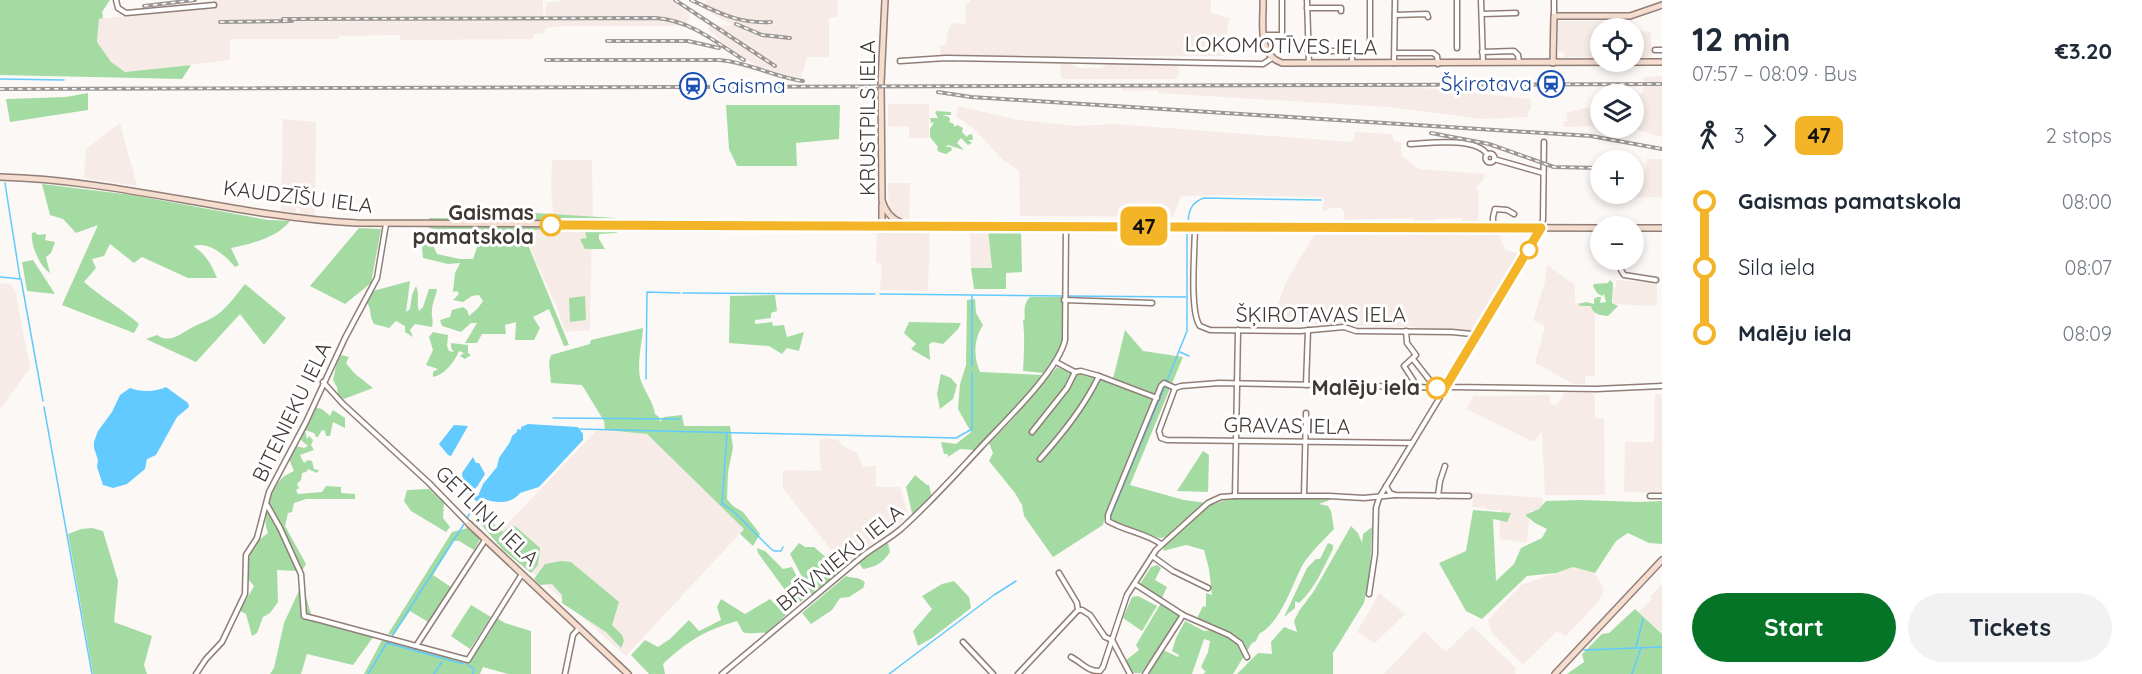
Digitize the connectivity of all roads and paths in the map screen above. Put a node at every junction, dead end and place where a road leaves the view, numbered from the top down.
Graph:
1 (116, 0) edge
2 (885, 0) edge
3 (1263, 0) edge
4 (1282, 0) edge
5 (1307, 0) edge
6 (1370, 0) edge
7 (1395, 0) edge
8 (1457, 0) edge
9 (1481, 0) edge
10 (1554, 0) edge
11 (1660, 4) edge
12 (214, 5) dead end
13 (1307, 8) junction
14 (1341, 11) dead end
15 (1516, 13) dead end
16 (1482, 14) junction
17 (1395, 15) junction
18 (1554, 16) junction
19 (1428, 17) dead end
20 (1264, 35) junction
21 (1458, 47) dead end
22 (1370, 48) dead end
23 (1655, 50) dead end
24 (1662, 50) edge
25 (1308, 51) junction
26 (1482, 52) junction
27 (1395, 53) junction
28 (1272, 58) junction
29 (900, 62) dead end
30 (1662, 62) edge
31 (1394, 63) junction
32 (1483, 63) junction
33 (1519, 63) junction
34 (1553, 63) junction
35 (1309, 64) junction
36 (1352, 64) junction
37 (1438, 64) junction
38 (1544, 142) dead end
39 (1410, 144) dead end
40 (1543, 172) junction
41 (0, 177) edge
42 (882, 200) junction
43 (1514, 214) dead end
44 (386, 224) junction
45 (882, 225) junction
46 (907, 225) junction
47 (1066, 226) junction
48 (1195, 226) junction
49 (1493, 227) junction
50 (1541, 228) junction
51 (1590, 228) edge
52 (1644, 228) edge
53 (1662, 228) edge
54 (1621, 270) edge
55 (1656, 280) dead end
56 (1064, 300) junction
57 (1152, 303) dead end
58 (1238, 330) junction
59 (1308, 330) junction
60 (1406, 331) junction
61 (1476, 337) junction
62 (1413, 358) junction
63 (1056, 362) junction
64 (1075, 372) junction
65 (1099, 376) junction
66 (323, 382) junction
67 (1431, 382) dead end
68 (1237, 384) junction
69 (1306, 385) junction
70 (1446, 385) junction
71 (1662, 386) edge
72 (1417, 387) junction
73 (1175, 388) junction
74 (1443, 391) junction
75 (1156, 398) junction
76 (1306, 413) dead end
77 (1032, 432) dead end
78 (1236, 440) junction
79 (1306, 441) junction
80 (1412, 443) junction
81 (1040, 459) dead end
82 (1445, 466) dead end
83 (1386, 486) junction
84 (1395, 495) junction
85 (1235, 496) junction
86 (1304, 496) junction
87 (1438, 496) junction
88 (1470, 496) dead end
89 (1650, 496) dead end
90 (1662, 496) edge
91 (1379, 498) junction
92 (266, 505) junction
93 (469, 524) joint
94 (485, 540) junction
95 (1161, 544) junction
96 (1152, 556) junction
97 (1662, 560) edge
98 (1059, 573) dead end
99 (522, 574) junction
100 (1135, 584) junction
101 (1208, 588) dead end
102 (1369, 594) dead end
103 (1078, 610) junction
104 (1183, 615) junction
105 (579, 628) junction
106 (1112, 640) junction
107 (963, 642) dead end
108 (416, 646) junction
109 (1071, 657) dead end
110 (1246, 657) dead end
111 (196, 674) edge
112 (566, 674) edge
113 (628, 674) edge
114 (722, 674) edge
115 (993, 674) edge
116 (1018, 674) edge
117 (1130, 674) edge
118 (1144, 674) edge
119 (1555, 674) edge

1 - 12 street
2 - 42 street, KRUSTPILS IELA
3 - 20 street
4 - 20 street
5 - 13 street
6 - 22 street
7 - 17 street
8 - 21 street
9 - 16 street
10 - 18 street
11 - 18 street
13 - 14 street
13 - 25 street
15 - 16 street
16 - 26 street
17 - 19 street
17 - 27 street
18 - 34 street
20 - 28 street
23 - 24 street
25 - 35 street
25 - 36 street
26 - 32 street
26 - 33 street
27 - 31 street
27 - 37 street
28 - 29 street, LOKOMOTĪVES IELA
28 - 35 street, LOKOMOTĪVES IELA
30 - 34 street, LOKOMOTĪVES IELA
31 - 36 street, LOKOMOTĪVES IELA
31 - 37 street, LOKOMOTĪVES IELA
32 - 33 street, LOKOMOTĪVES IELA
32 - 37 street, LOKOMOTĪVES IELA
33 - 34 street, LOKOMOTĪVES IELA
35 - 36 street, LOKOMOTĪVES IELA
38 - 40 street
39 - 40 street
40 - 50 street
41 - 44 street, KAUDZĪŠU IELA
42 - 45 street
42 - 46 street, KRUSTPILS IELA
43 - 49 street
44 - 45 street, KAUDZĪŠU IELA
44 - 66 street, BITENIEKU IELA
45 - 46 street, KRUSTPILS IELA
46 - 47 street, KRUSTPILS IELA
47 - 48 street, KRUSTPILS IELA
47 - 56 street
48 - 49 street, KRUSTPILS IELA
48 - 58 street, ŠĶIROTAVAS IELA
49 - 50 street, KRUSTPILS IELA
50 - 51 street, KRUSTPILS IELA
50 - 61 street
52 - 53 street
54 - 55 street
56 - 57 street
56 - 63 street
58 - 59 street, ŠĶIROTAVAS IELA
58 - 68 street
59 - 60 street, ŠĶIROTAVAS IELA
59 - 69 street
60 - 61 street, ŠĶIROTAVAS IELA
60 - 62 street
61 - 70 street
62 - 67 street
62 - 72 street
63 - 64 street
63 - 114 street, BRĪVNIEKU IELA
64 - 65 street
64 - 77 street
65 - 75 street
65 - 81 street
66 - 92 street, BITENIEKU IELA
66 - 93 street, GETLIŅU IELA
68 - 69 street
68 - 73 street
68 - 78 street
69 - 72 street
70 - 71 street
70 - 74 street
72 - 74 street
73 - 75 street
73 - 78 street, GRAVAS IELA
74 - 80 street
75 - 95 street
76 - 79 street
78 - 79 street, GRAVAS IELA
78 - 85 street
79 - 80 street, GRAVAS IELA
79 - 86 street
80 - 83 street
82 - 87 street
83 - 84 street
83 - 91 street
84 - 87 street
84 - 91 street
85 - 86 street
85 - 95 street
86 - 91 street
87 - 88 street
89 - 90 street
91 - 102 street
92 - 108 street
92 - 111 street, BITENIEKU IELA
93 - 94 street, GETLIŅU IELA
94 - 99 street, GETLIŅU IELA
94 - 108 street
95 - 96 street
96 - 100 street
96 - 101 street
97 - 119 street
98 - 103 street
99 - 105 street, GETLIŅU IELA
99 - 108 street
100 - 104 street
100 - 106 street
103 - 106 street
103 - 116 street
104 - 110 street
104 - 118 street
105 - 112 street
105 - 113 street, GETLIŅU IELA
106 - 109 street
106 - 117 street
107 - 115 street

